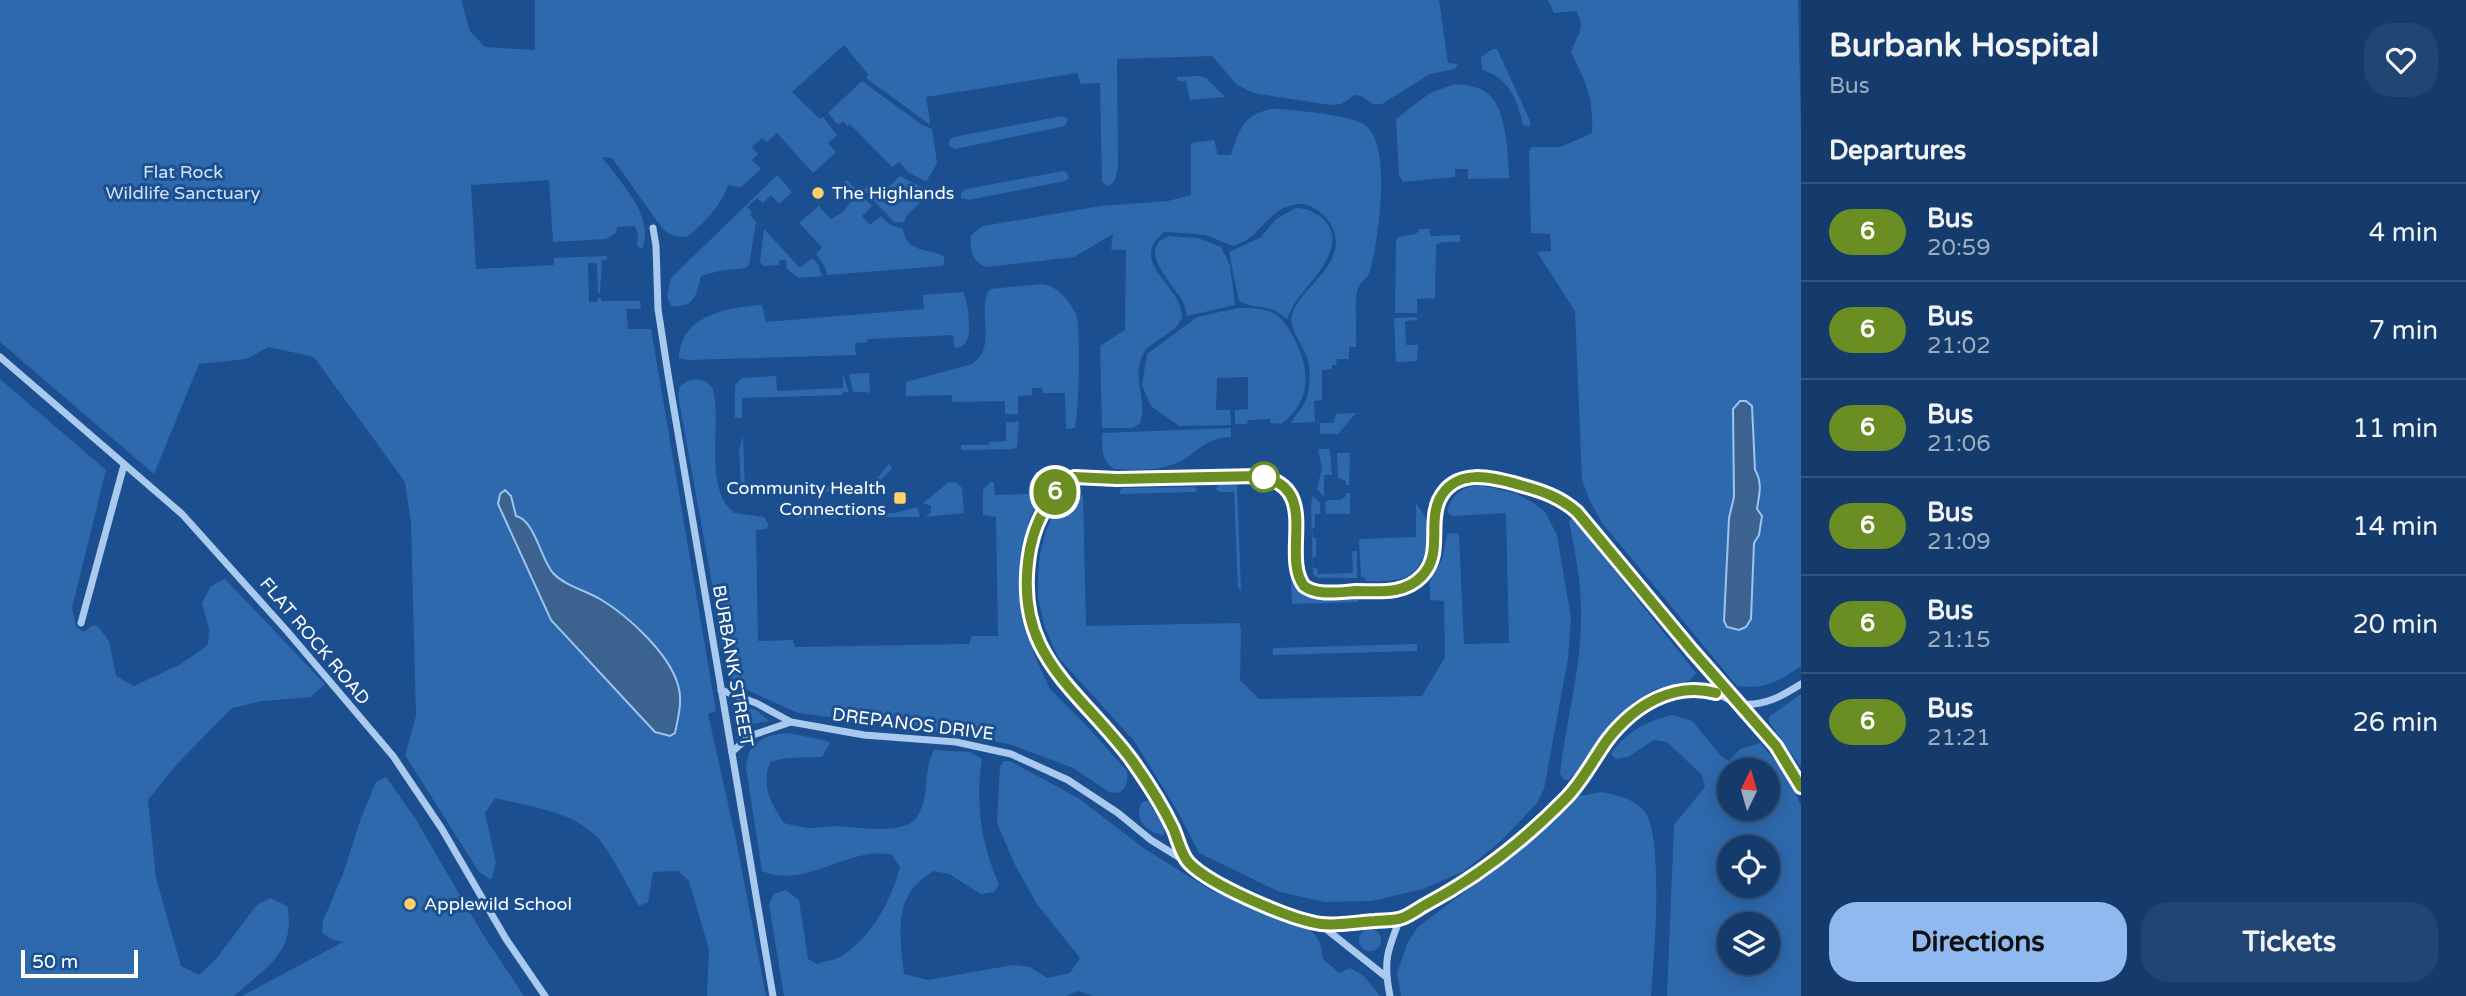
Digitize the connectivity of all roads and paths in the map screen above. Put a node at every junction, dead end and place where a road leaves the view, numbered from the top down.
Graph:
1 (653, 228) dead end
2 (0, 357) edge
3 (124, 465) junction
4 (81, 623) dead end
5 (1801, 684) edge
6 (721, 690) junction
7 (1738, 704) junction
8 (791, 722) junction
9 (732, 752) junction
10 (1801, 787) edge
11 (1400, 919) junction
12 (1320, 924) junction
13 (1385, 976) junction
14 (545, 996) edge
15 (773, 996) edge
16 (1390, 996) edge

1 - 6 street, BURBANK STREET
2 - 3 street, FLAT ROCK ROAD
3 - 4 street
3 - 14 street, FLAT ROCK ROAD
5 - 7 street
6 - 8 street, DREPANOS DRIVE
6 - 9 street, BURBANK STREET
7 - 10 street
7 - 11 street
8 - 9 street, DREPANOS DRIVE
8 - 12 street, DREPANOS DRIVE
9 - 15 street, BURBANK STREET
11 - 12 street, DREPANOS DRIVE
11 - 13 street
12 - 13 street, DREPANOS DRIVE
13 - 16 street

